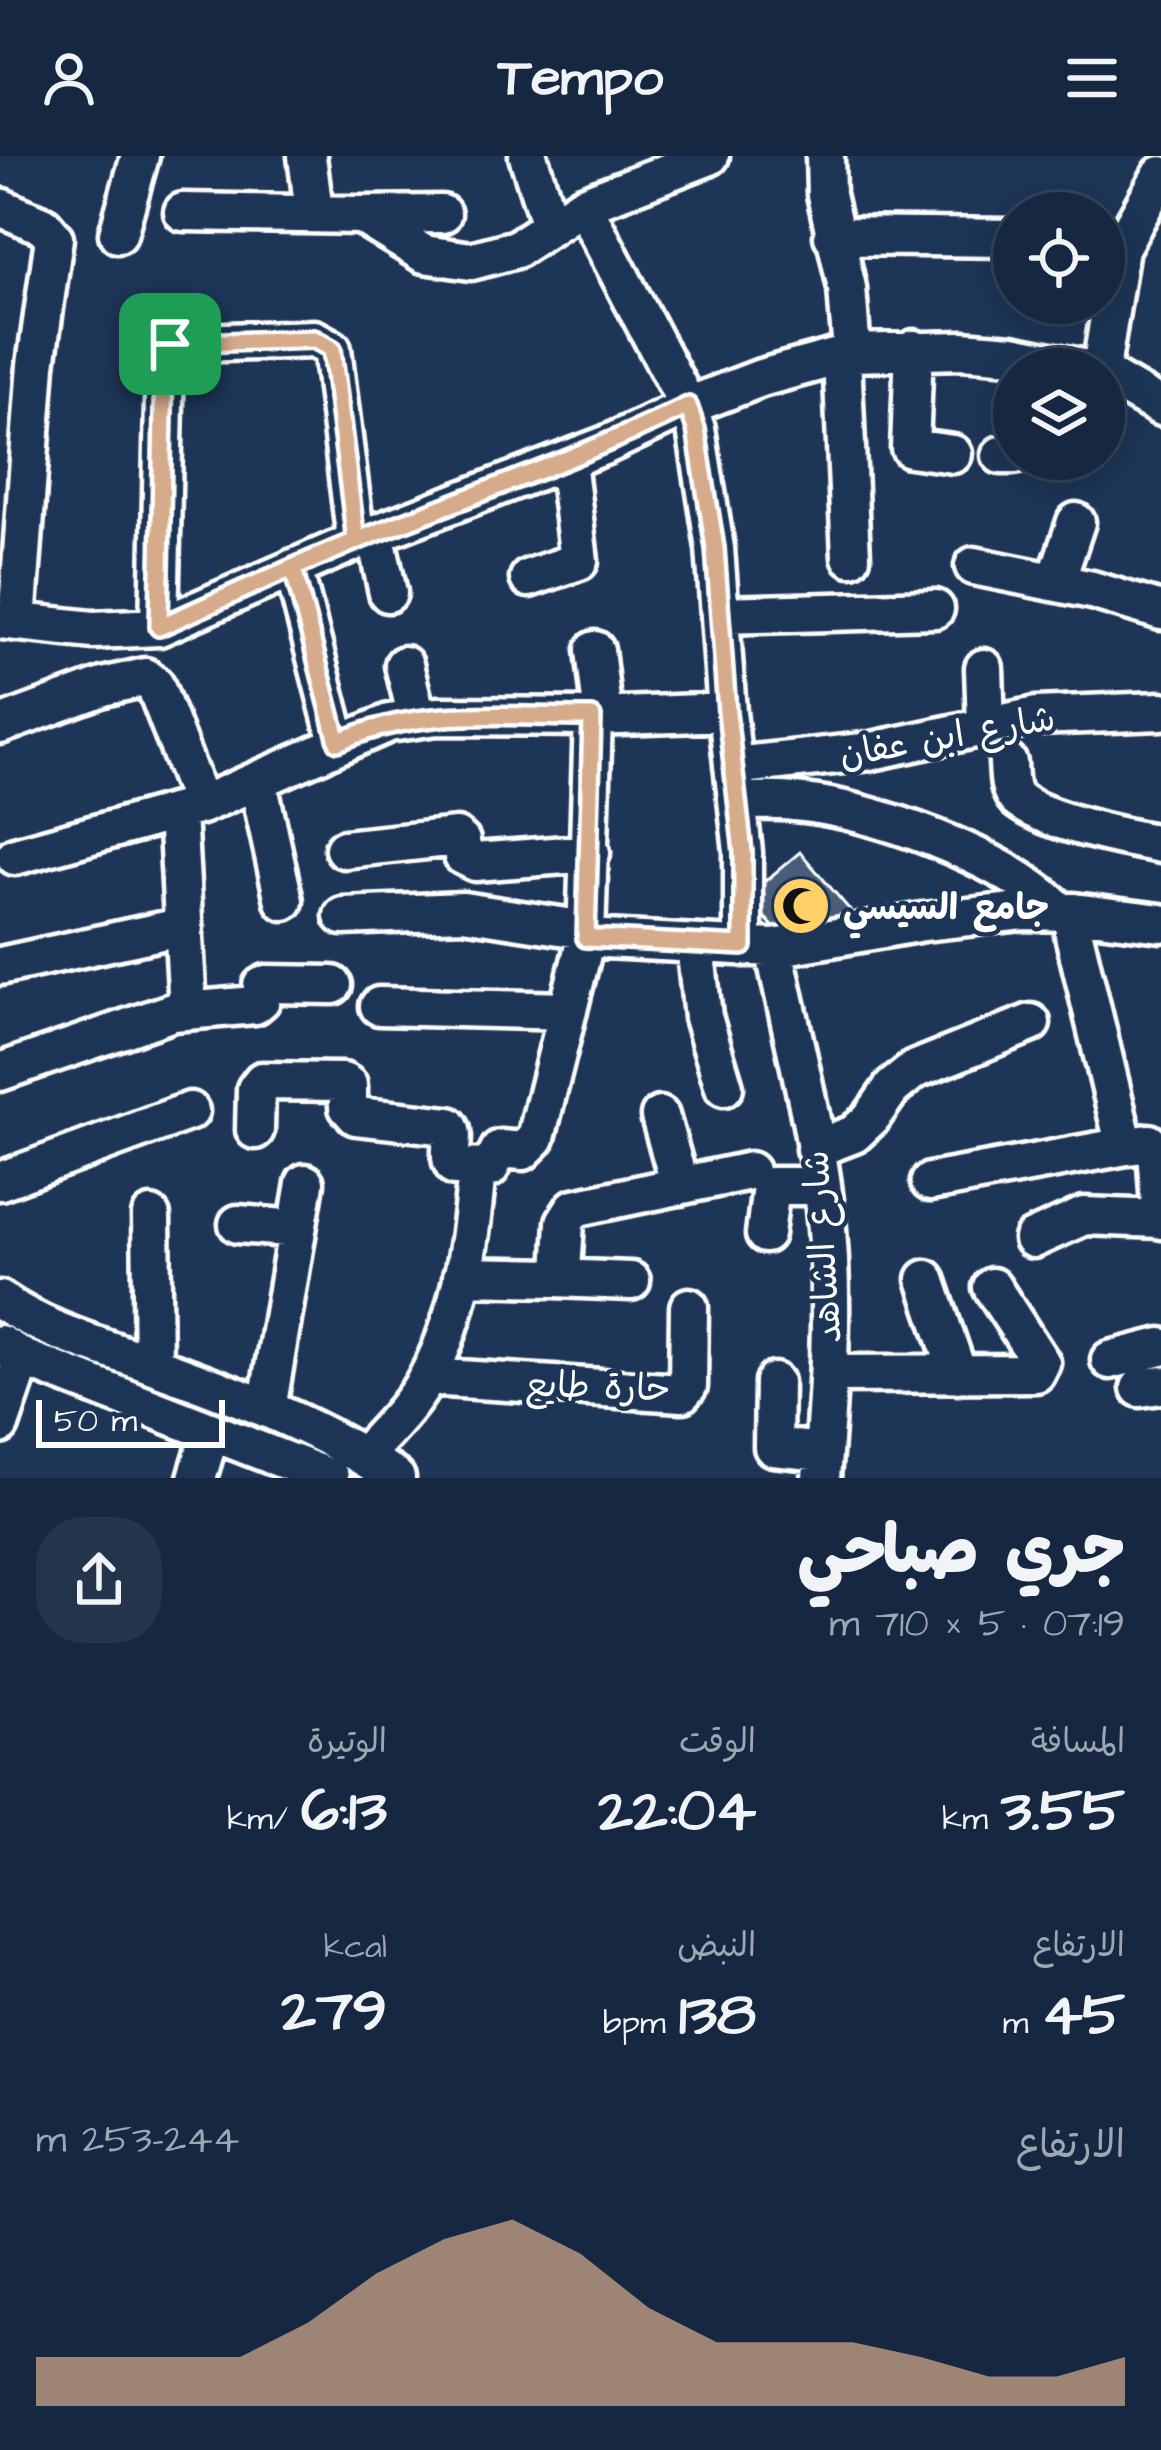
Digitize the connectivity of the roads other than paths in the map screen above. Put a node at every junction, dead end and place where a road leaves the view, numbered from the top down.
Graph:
1 (140, 156) edge
2 (307, 156) edge
3 (528, 156) edge
4 (710, 156) edge
5 (825, 156) edge
6 (1161, 175) edge
7 (583, 205) junction
8 (0, 208) edge
9 (183, 212) dead end
10 (314, 212) junction
11 (361, 214) junction
12 (442, 214) dead end
13 (550, 225) junction
14 (118, 234) dead end
15 (1130, 234) edge
16 (833, 236) junction
17 (993, 238) edge
18 (1108, 348) edge
19 (914, 349) junction
20 (847, 354) junction
21 (993, 358) edge
22 (1125, 385) edge
23 (688, 406) junction
24 (1161, 407) edge
25 (953, 454) dead end
26 (567, 460) junction
27 (1076, 522) dead end
28 (366, 537) junction
29 (850, 557) dead end
30 (974, 566) dead end
31 (293, 568) junction
32 (529, 578) dead end
33 (1056, 582) junction
34 (388, 593) dead end
35 (935, 608) dead end
36 (1161, 611) edge
37 (720, 615) junction
38 (8, 621) edge
39 (159, 627) junction
40 (93, 630) junction
41 (595, 650) dead end
42 (404, 665) dead end
43 (984, 668) dead end
44 (103, 687) junction
45 (1161, 711) edge
46 (727, 712) junction
47 (598, 717) junction
48 (417, 718) junction
49 (0, 725) edge
50 (986, 727) junction
51 (338, 742) junction
52 (1008, 763) dead end
53 (259, 782) junction
54 (735, 783) junction
55 (189, 809) junction
56 (1161, 844) edge
57 (344, 849) dead end
58 (591, 853) junction
59 (15, 856) dead end
60 (284, 901) dead end
61 (1067, 911) junction
62 (343, 916) dead end
63 (1161, 923) edge
64 (184, 926) junction
65 (586, 934) junction
66 (695, 944) junction
67 (759, 947) junction
68 (0, 966) edge
69 (333, 985) dead end
70 (379, 1006) dead end
71 (188, 1009) junction
72 (568, 1010) junction
73 (1031, 1023) dead end
74 (0, 1072) edge
75 (724, 1087) dead end
76 (190, 1111) dead end
77 (660, 1116) dead end
78 (255, 1130) dead end
79 (1126, 1146) junction
80 (815, 1149) junction
81 (490, 1158) junction
82 (750, 1171) dead end
83 (0, 1181) edge
84 (930, 1182) dead end
85 (305, 1183) dead end
86 (680, 1186) junction
87 (822, 1186) junction
88 (1161, 1214) edge
89 (151, 1216) dead end
90 (238, 1224) dead end
91 (297, 1228) junction
92 (765, 1234) dead end
93 (1033, 1239) dead end
94 (462, 1276) junction
95 (554, 1278) junction
96 (926, 1279) dead end
97 (631, 1281) dead end
98 (992, 1287) dead end
99 (0, 1300) edge
100 (689, 1307) dead end
101 (1161, 1347) edge
102 (11, 1351) edge
103 (1111, 1360) dead end
104 (153, 1365) junction
105 (830, 1374) junction
106 (958, 1374) junction
107 (428, 1377) junction
108 (773, 1382) dead end
109 (267, 1409) junction
110 (0, 1425) edge
111 (308, 1428) junction
112 (211, 1432) junction
113 (364, 1455) junction
114 (822, 1465) edge
115 (291, 1471) edge
116 (197, 1478) edge
117 (330, 1478) edge
118 (396, 1478) edge

1 - 14 street
2 - 10 street
3 - 13 street
4 - 7 street
5 - 16 street
6 - 15 street
7 - 13 street
7 - 23 street, شارع الشاهد
8 - 38 street
9 - 10 street
10 - 11 street
11 - 12 street
11 - 13 street
15 - 18 street
16 - 17 street
16 - 20 street
19 - 20 street
19 - 21 street
19 - 25 street
20 - 23 street
20 - 29 street
22 - 24 street
23 - 26 street
23 - 37 street, شارع الشاهد
26 - 28 street
26 - 32 street
27 - 33 street
28 - 31 street
28 - 34 street
28 - 39 street
30 - 33 street
31 - 39 street
31 - 51 street
33 - 36 street
35 - 37 street
37 - 46 street, شارع الشاهد
38 - 40 street
39 - 40 street
40 - 44 street
41 - 47 street
42 - 48 street
43 - 50 street
44 - 49 street
44 - 55 street
45 - 50 street, شارع ابن عفان
46 - 47 street
46 - 54 street, شارع الشاهد
47 - 48 street
47 - 58 street
48 - 51 street
50 - 54 street, شارع ابن عفان
51 - 53 street
52 - 56 street
53 - 55 street
53 - 60 street
54 - 61 street
54 - 67 street, شارع الشاهد
55 - 59 street
55 - 64 street
57 - 58 street
58 - 65 street
61 - 63 street
61 - 67 street
61 - 79 street
62 - 65 street
64 - 68 street
64 - 71 street
65 - 66 street
65 - 72 street
66 - 67 street
66 - 75 street
67 - 80 street, شارع الشاهد
69 - 71 street
70 - 72 street
71 - 74 street
72 - 81 street
73 - 80 street
76 - 83 street
77 - 86 street
78 - 81 street
79 - 84 street
79 - 88 street
80 - 87 street, شارع الشاهد
81 - 94 street
82 - 86 street
85 - 91 street
86 - 95 street
87 - 92 street
87 - 105 street, شارع الشاهد
88 - 93 street
89 - 104 street
90 - 91 street
91 - 109 street
94 - 95 street
94 - 107 street
95 - 97 street
96 - 106 street
98 - 106 street
99 - 104 street
100 - 107 street, حارة طايع
101 - 103 street
102 - 110 street
102 - 112 street
104 - 109 street
105 - 106 street
105 - 114 street, شارع الشاهد
107 - 113 street
108 - 114 street
109 - 111 street
111 - 113 street
111 - 115 street
112 - 115 street
112 - 116 street
113 - 118 street
115 - 117 street

